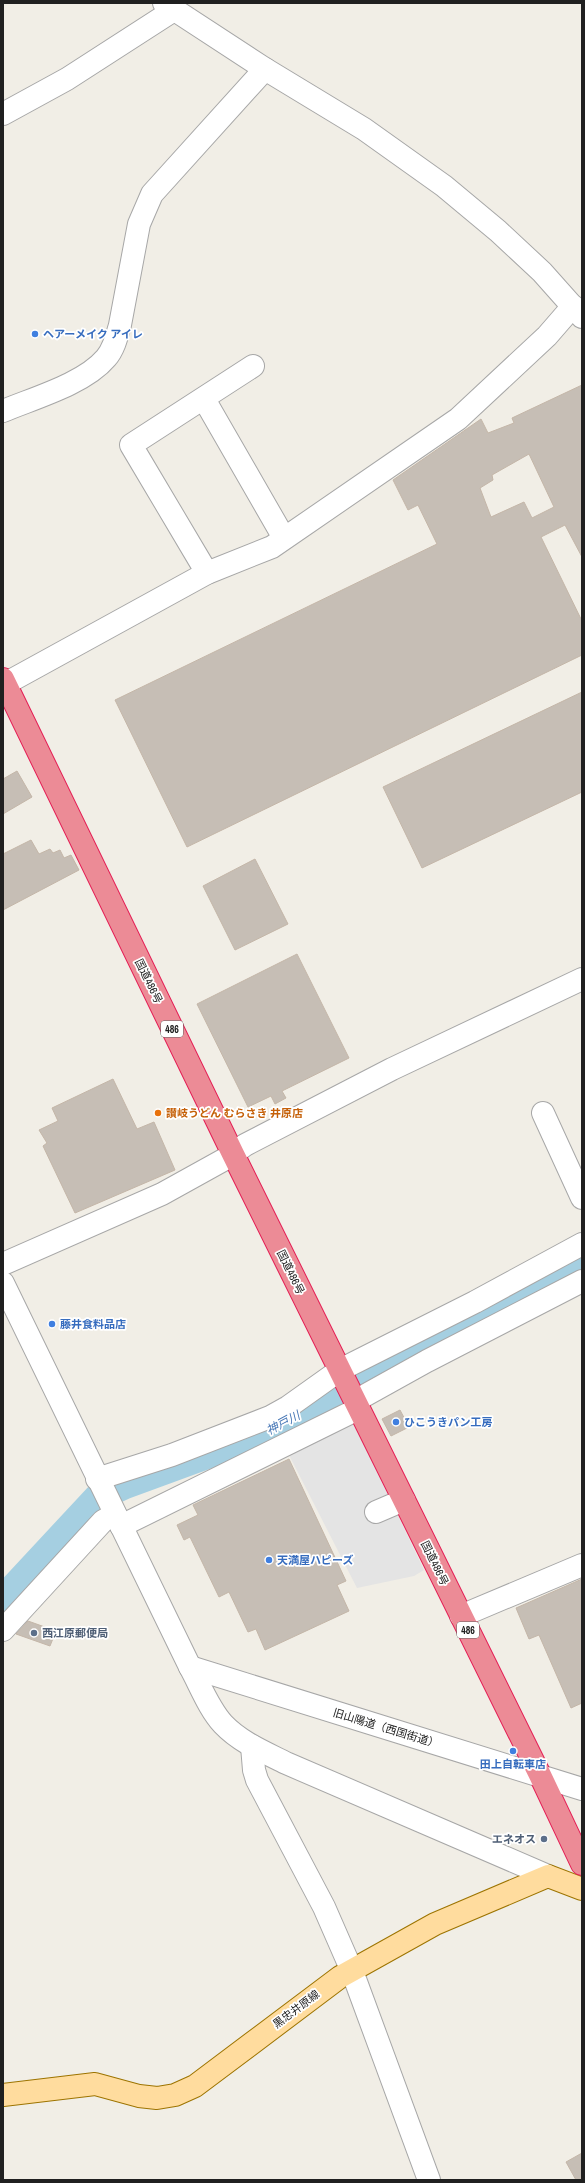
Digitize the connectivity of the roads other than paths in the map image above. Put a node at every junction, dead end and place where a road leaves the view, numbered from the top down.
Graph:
1 (169, 6) edge
2 (265, 69) junction
3 (3, 114) edge
4 (578, 312) edge
5 (253, 366) dead end
6 (204, 399) junction
7 (3, 412) edge
8 (284, 538) junction
9 (207, 573) junction
10 (4, 682) edge
11 (582, 980) edge
12 (543, 1113) dead end
13 (233, 1154) junction
14 (582, 1198) edge
15 (582, 1244) edge
16 (3, 1264) edge
17 (582, 1281) edge
18 (3, 1283) edge
19 (350, 1391) junction
20 (98, 1482) junction
21 (404, 1500) junction
22 (376, 1512) dead end
23 (115, 1516) junction
24 (582, 1565) edge
25 (461, 1616) junction
26 (3, 1630) edge
27 (190, 1667) junction
28 (252, 1746) junction
29 (540, 1775) junction
30 (582, 1789) edge
31 (582, 1864) edge
32 (548, 1876) junction
33 (582, 1889) edge
34 (352, 1971) junction
35 (3, 2095) edge
36 (429, 2180) edge

1 - 2 street
1 - 3 street
2 - 4 street
2 - 7 street
4 - 8 street
5 - 6 street
6 - 8 street
6 - 9 street
8 - 9 street
9 - 10 street
10 - 13 highway, 国道486号 / 486
11 - 13 street
12 - 14 street
13 - 16 street
13 - 19 highway, 国道486号 / 486
15 - 19 street
17 - 19 street
18 - 20 street
19 - 20 street
19 - 21 highway, 国道486号 / 486
19 - 23 street
20 - 23 street
21 - 22 street
21 - 25 highway, 国道486号 / 486
23 - 26 street
23 - 27 street
24 - 25 street
25 - 29 highway, 国道486号 / 486
27 - 28 street
27 - 29 street, 旧山陽道（西国街道）
28 - 32 street
28 - 34 street
29 - 30 street, 旧山陽道（西国街道）
29 - 31 highway, 国道486号 / 486
32 - 33 main road
32 - 34 main road, 黒忠井原線
34 - 35 main road, 黒忠井原線
34 - 36 street

